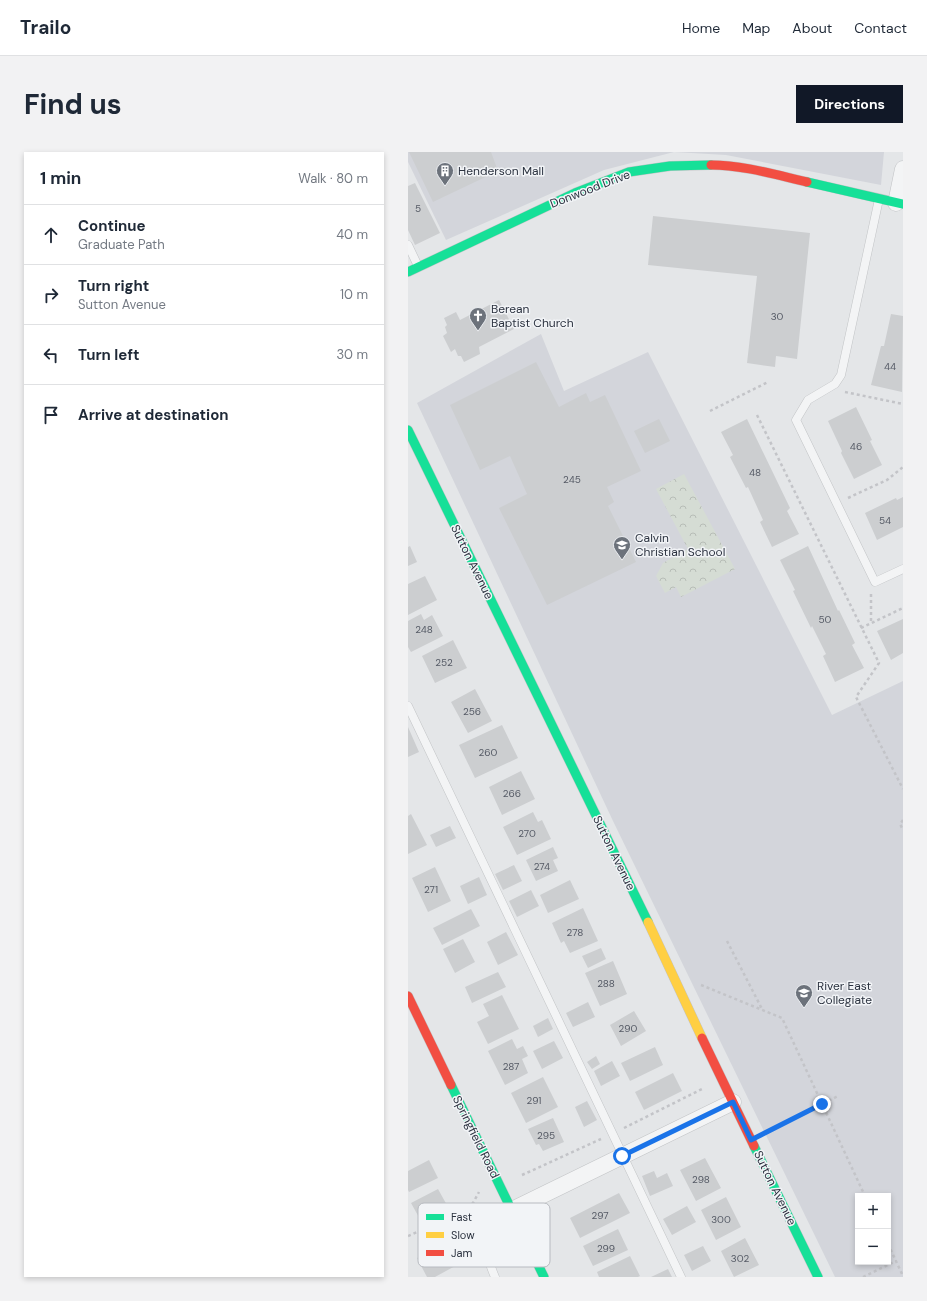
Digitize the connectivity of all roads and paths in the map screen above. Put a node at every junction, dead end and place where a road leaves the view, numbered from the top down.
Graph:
1 (903, 168) edge
2 (879, 199) junction
3 (900, 203) edge
4 (408, 245) edge
5 (418, 267) junction
6 (408, 272) edge
7 (768, 382) dead end
8 (835, 384) junction
9 (903, 404) edge
10 (710, 411) dead end
11 (757, 415) dead end
12 (408, 430) edge
13 (903, 467) edge
14 (836, 504) junction
15 (903, 569) edge
16 (875, 582) junction
17 (903, 608) edge
18 (871, 623) junction
19 (861, 628) junction
20 (408, 706) edge
21 (903, 789) edge
22 (903, 820) edge
23 (903, 830) edge
24 (727, 941) dead end
25 (701, 985) dead end
26 (408, 996) edge
27 (762, 1010) junction
28 (722, 1079) junction
29 (838, 1096) dead end
30 (733, 1102) junction
31 (822, 1104) junction
32 (612, 1134) junction
33 (751, 1140) junction
34 (622, 1156) junction
35 (522, 1175) dead end
36 (479, 1192) dead end
37 (864, 1193) edge
38 (473, 1203) edge
39 (509, 1203) edge
40 (526, 1203) edge
41 (418, 1232) edge
42 (408, 1236) edge
43 (891, 1250) edge
44 (896, 1261) junction
45 (490, 1267) edge
46 (539, 1267) edge
47 (903, 1276) edge
48 (495, 1277) edge
49 (544, 1277) edge
50 (681, 1277) edge
51 (818, 1277) edge
52 (863, 1277) edge

1 - 3 street
2 - 3 street, Donwood Drive
2 - 5 street, Donwood Drive
2 - 8 lane
4 - 5 lane
5 - 6 street, Donwood Drive
7 - 10 path
8 - 9 path
8 - 14 lane
11 - 19 path
12 - 28 street, Sutton Avenue
13 - 14 path
14 - 16 lane
15 - 16 lane
16 - 18 path
17 - 18 path
18 - 19 path
19 - 21 path
20 - 32 lane
22 - 23 path
24 - 27 path
25 - 27 path
26 - 39 street, Springfield Road
27 - 31 path
28 - 30 street, Sutton Avenue
28 - 32 path
29 - 31 path
30 - 33 street, Sutton Avenue
30 - 34 street
31 - 33 path
31 - 37 path
32 - 34 lane
32 - 35 path
33 - 51 street, Sutton Avenue
34 - 40 street
34 - 50 lane
36 - 38 path
41 - 42 path
43 - 44 path
44 - 47 path
44 - 52 path
45 - 48 lane
46 - 49 street, Springfield Road

